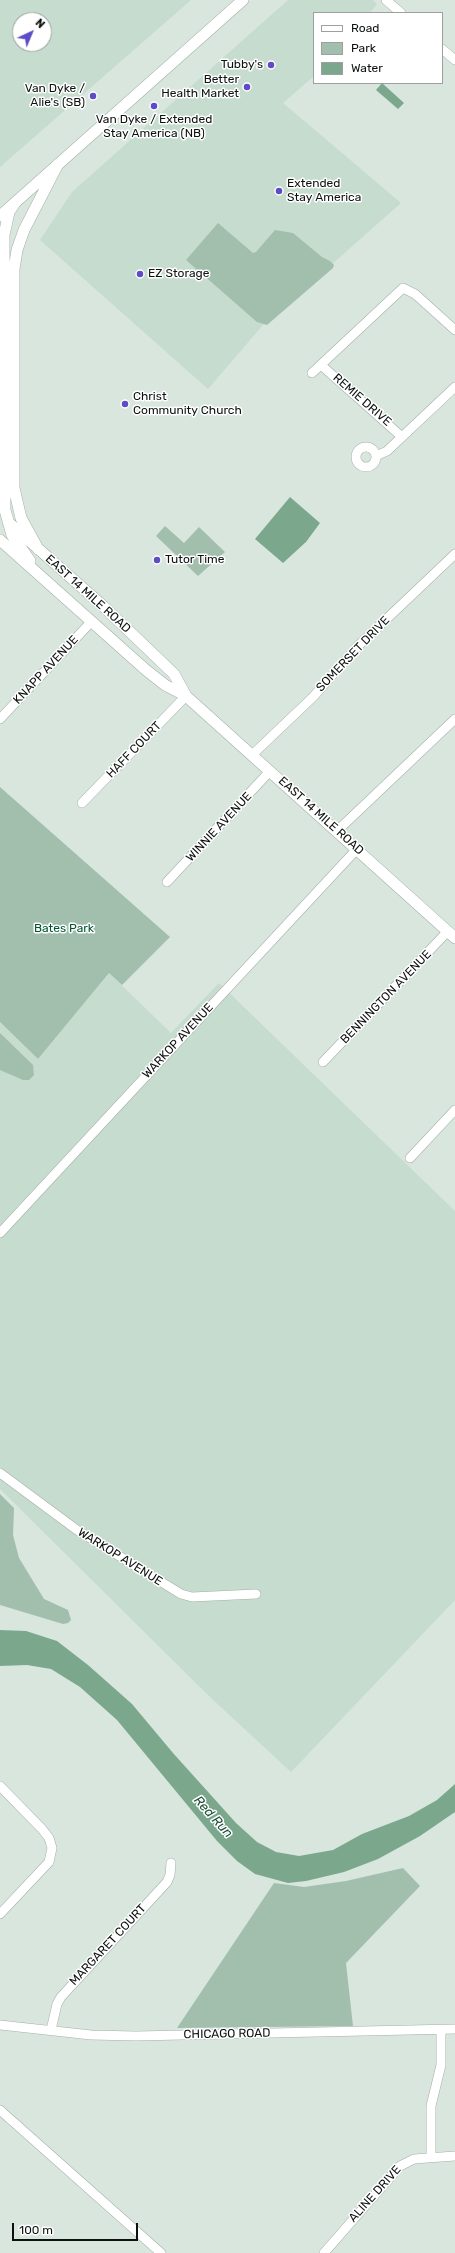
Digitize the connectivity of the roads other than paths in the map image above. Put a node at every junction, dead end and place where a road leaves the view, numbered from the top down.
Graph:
1 (243, 0) edge
2 (386, 0) edge
3 (400, 12) edge
4 (443, 50) edge
5 (455, 60) edge
6 (58, 164) junction
7 (15, 202) junction
8 (0, 216) edge
9 (455, 330) edge
10 (321, 364) junction
11 (312, 372) dead end
12 (455, 387) edge
13 (402, 437) junction
14 (376, 456) dead end
15 (3, 517) edge
16 (2, 544) edge
17 (38, 549) junction
18 (455, 554) edge
19 (41, 577) junction
20 (91, 622) junction
21 (186, 696) junction
22 (0, 719) edge
23 (455, 719) edge
24 (252, 755) junction
25 (270, 771) junction
26 (82, 803) dead end
27 (337, 831) junction
28 (357, 849) junction
29 (167, 882) dead end
30 (451, 934) edge
31 (323, 1062) dead end
32 (455, 1110) edge
33 (410, 1158) dead end
34 (0, 1233) edge
35 (0, 1473) edge
36 (256, 1594) dead end
37 (0, 1786) edge
38 (171, 1863) dead end
39 (0, 1914) edge
40 (0, 2025) edge
41 (51, 2030) junction
42 (441, 2030) junction
43 (455, 2030) edge
44 (0, 2110) edge
45 (430, 2156) junction
46 (455, 2156) edge
47 (161, 2253) edge
48 (324, 2253) edge

1 - 6 main road
2 - 3 street
4 - 5 street
6 - 7 main road
6 - 17 main road
7 - 8 main road
7 - 15 main road
9 - 10 street
10 - 11 street
10 - 13 street, REMIE DRIVE
12 - 13 street
13 - 14 street
15 - 17 main road, EAST 14 MILE ROAD
15 - 19 main road
16 - 19 main road, EAST 14 MILE ROAD
17 - 21 main road, EAST 14 MILE ROAD
18 - 24 street, SOMERSET DRIVE
19 - 20 main road, EAST 14 MILE ROAD
20 - 21 main road, EAST 14 MILE ROAD
20 - 22 street, KNAPP AVENUE
21 - 24 main road, EAST 14 MILE ROAD
21 - 26 street, HAFF COURT
23 - 27 street
24 - 25 main road, EAST 14 MILE ROAD
25 - 27 main road, EAST 14 MILE ROAD
25 - 29 street, WINNIE AVENUE
27 - 28 main road, EAST 14 MILE ROAD
28 - 30 main road, EAST 14 MILE ROAD
28 - 34 street, WARKOP AVENUE
30 - 31 street, BENNINGTON AVENUE
32 - 33 street
35 - 36 street, WARKOP AVENUE
37 - 39 street
38 - 41 street, MARGARET COURT
40 - 41 street, CHICAGO ROAD
41 - 42 street, CHICAGO ROAD
42 - 43 street, CHICAGO ROAD
42 - 45 street
44 - 47 street
45 - 46 street, ALINE DRIVE
45 - 48 street, ALINE DRIVE

